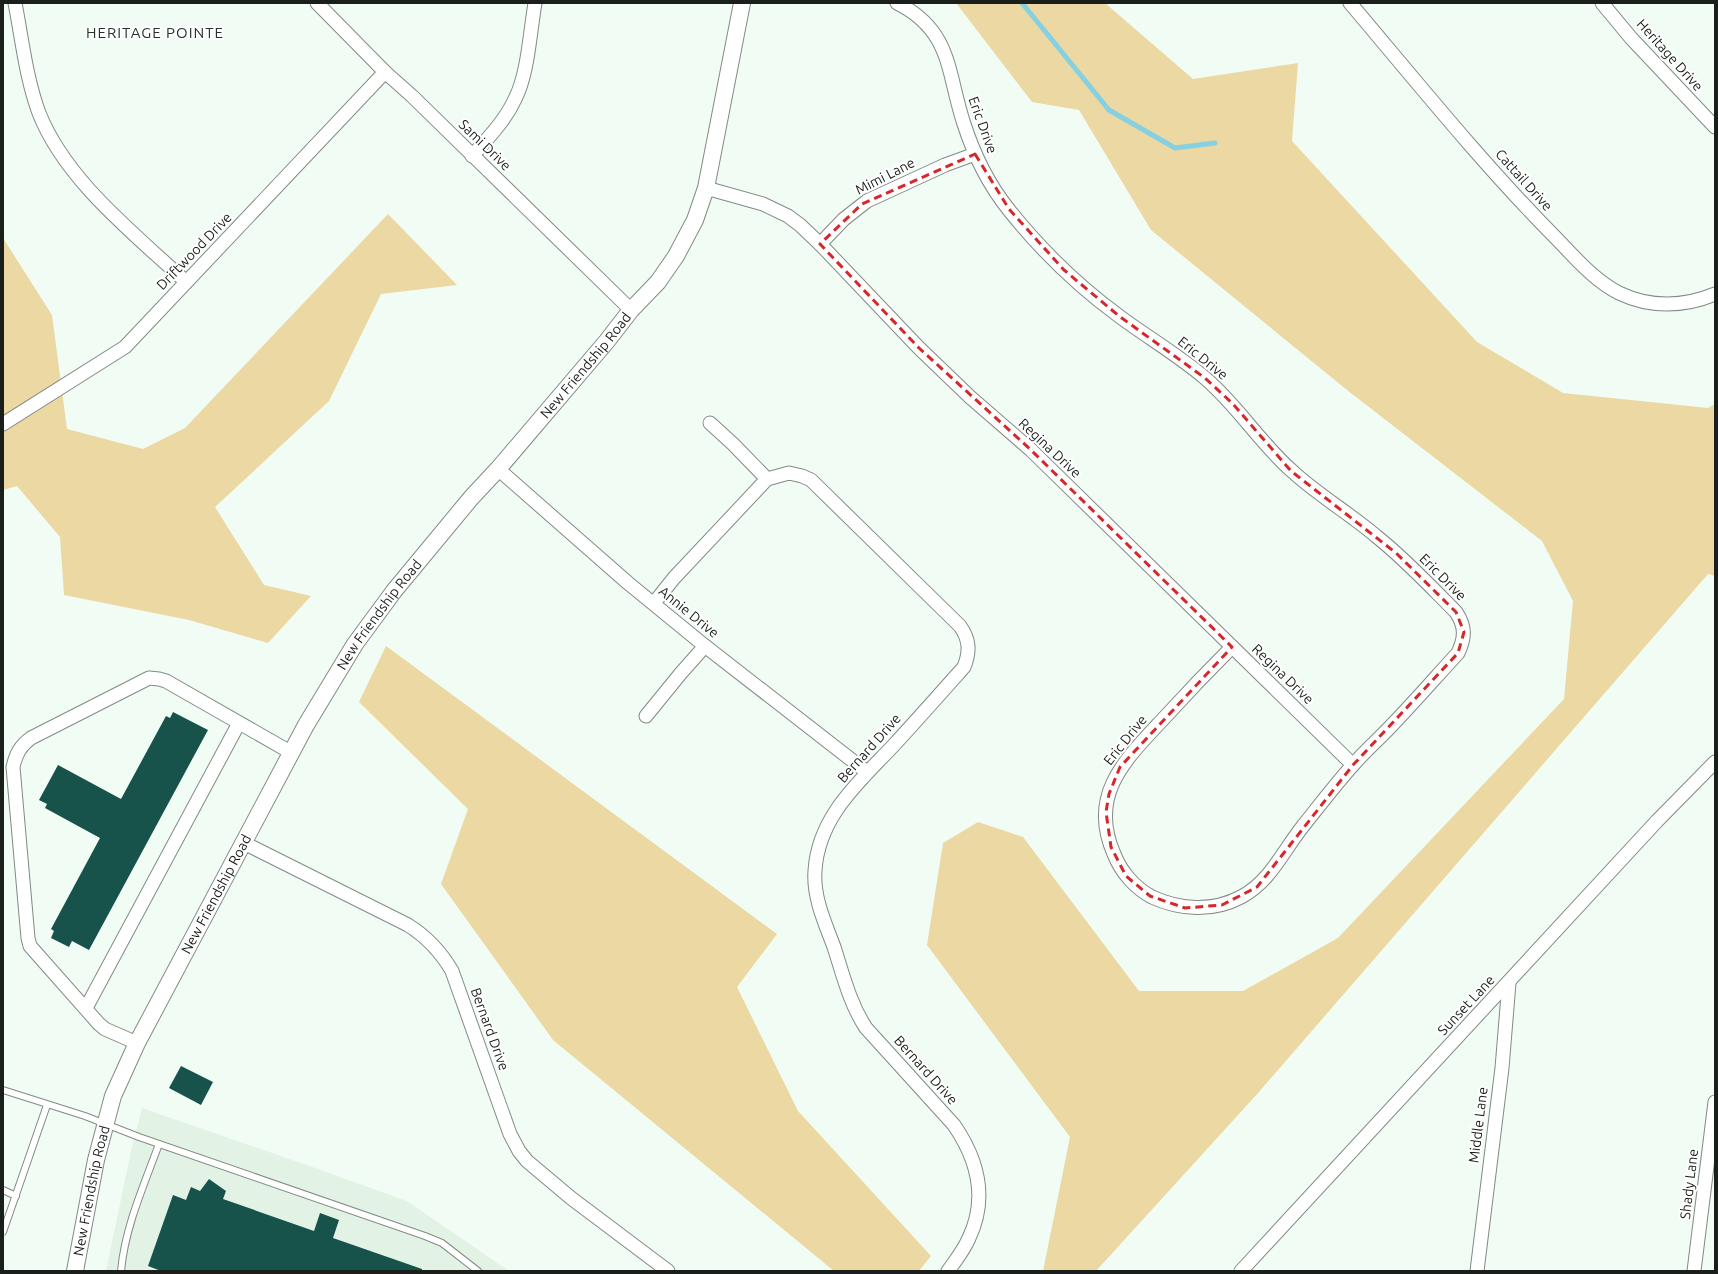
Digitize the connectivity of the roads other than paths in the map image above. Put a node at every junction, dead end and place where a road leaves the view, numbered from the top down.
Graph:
1 (15, 3) edge
2 (317, 3) edge
3 (535, 3) edge
4 (742, 3) edge
5 (897, 3) edge
6 (1350, 3) edge
7 (1602, 3) edge
8 (385, 72) junction
9 (1715, 127) edge
10 (975, 154) junction
11 (472, 156) junction
12 (706, 188) junction
13 (820, 244) junction
14 (186, 282) junction
15 (1715, 294) edge
16 (631, 310) junction
17 (710, 423) dead end
18 (3, 424) edge
19 (498, 469) junction
20 (767, 479) junction
21 (654, 604) junction
22 (705, 646) junction
23 (1232, 647) junction
24 (646, 716) dead end
25 (240, 723) junction
26 (292, 753) junction
27 (1715, 762) edge
28 (1353, 765) junction
29 (867, 772) junction
30 (244, 843) junction
31 (1509, 983) junction
32 (86, 1008) junction
33 (137, 1043) junction
34 (3, 1090) edge
35 (1715, 1102) edge
36 (47, 1105) junction
37 (106, 1124) junction
38 (159, 1144) junction
39 (3, 1190) edge
40 (16, 1196) junction
41 (3, 1232) edge
42 (75, 1271) edge
43 (121, 1271) edge
44 (478, 1271) edge
45 (668, 1271) edge
46 (948, 1271) edge
47 (1241, 1271) edge
48 (1477, 1271) edge
49 (1694, 1271) edge

1 - 14 street
2 - 8 street, Sami Drive
3 - 11 street
4 - 12 street, New Friendship Road
5 - 10 street, Eric Drive
6 - 15 street, Cattail Drive
7 - 9 street, Heritage Drive
8 - 11 street, Sami Drive
8 - 14 street, Driftwood Drive
10 - 13 street, Mimi Lane
10 - 28 street, Eric Drive
11 - 16 street, Sami Drive
12 - 13 street, Regina Drive
12 - 16 street, New Friendship Road
13 - 23 street, Regina Drive
14 - 18 street, Driftwood Drive
16 - 19 street, New Friendship Road
17 - 20 street
19 - 21 street, Annie Drive
19 - 26 street, New Friendship Road
20 - 21 street
20 - 29 street, Bernard Drive
21 - 22 street, Annie Drive
22 - 24 street
22 - 29 street, Annie Drive
23 - 28 street, Regina Drive
23 - 28 street, Eric Drive
25 - 26 street
25 - 32 street
25 - 32 street
26 - 30 street, New Friendship Road
27 - 31 street, Sunset Lane
29 - 46 street, Bernard Drive
30 - 33 street, New Friendship Road
30 - 45 street, Bernard Drive
31 - 47 street, Sunset Lane
31 - 48 street, Middle Lane
32 - 33 street
33 - 37 street, New Friendship Road
34 - 36 lane
35 - 49 street, Shady Lane
36 - 37 lane
36 - 40 lane
37 - 38 lane
37 - 42 street, New Friendship Road
38 - 43 lane
38 - 44 lane
39 - 40 lane
40 - 41 lane

